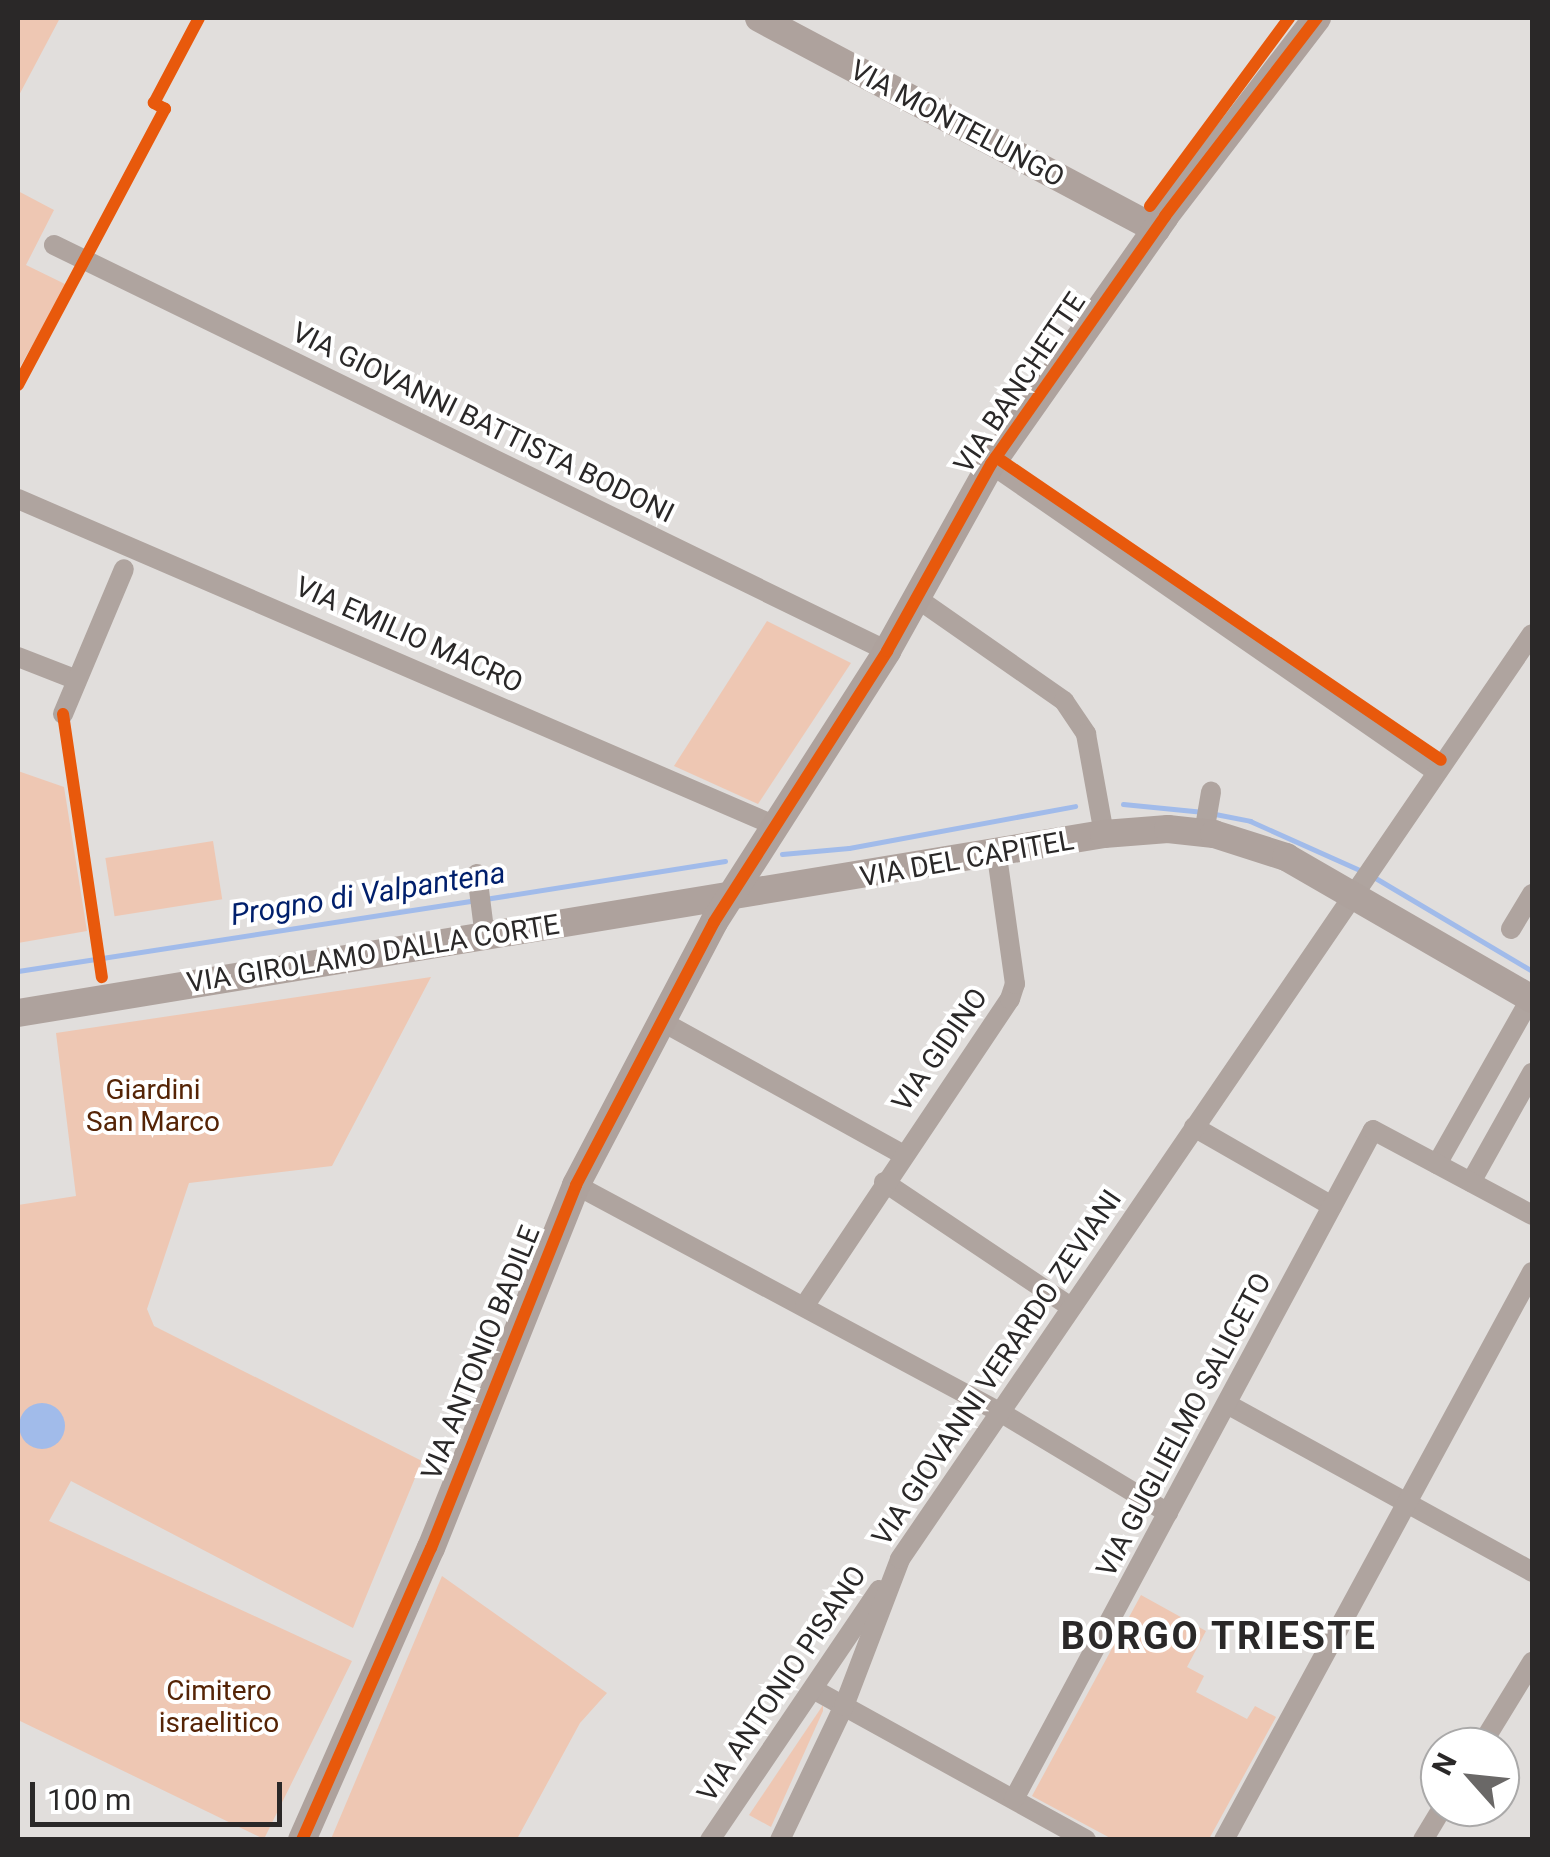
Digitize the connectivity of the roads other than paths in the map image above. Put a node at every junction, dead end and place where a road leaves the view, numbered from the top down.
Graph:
1 (759, 18) edge
2 (1317, 18) edge
3 (1156, 229) junction
4 (54, 245) dead end
5 (991, 464) junction
6 (18, 498) edge
7 (124, 569) dead end
8 (918, 600) junction
9 (1532, 634) edge
10 (887, 651) junction
11 (18, 657) edge
12 (1526, 657) edge
13 (77, 680) junction
14 (63, 714) dead end
15 (1434, 770) junction
16 (1211, 792) dead end
17 (1205, 825) junction
18 (776, 826) junction
19 (1104, 834) junction
20 (997, 856) junction
21 (477, 874) dead end
22 (1357, 888) junction
23 (1532, 894) edge
24 (730, 898) junction
25 (1511, 929) dead end
26 (485, 937) junction
27 (1532, 999) edge
28 (18, 1014) edge
29 (663, 1022) junction
30 (1532, 1073) edge
31 (1194, 1127) junction
32 (902, 1154) junction
33 (1437, 1164) junction
34 (884, 1182) junction
35 (1471, 1182) junction
36 (576, 1185) junction
37 (1332, 1206) junction
38 (1532, 1215) edge
39 (1532, 1272) edge
40 (805, 1305) junction
41 (1069, 1306) junction
42 (1227, 1404) junction
43 (1000, 1412) junction
44 (1408, 1502) junction
45 (1168, 1513) junction
46 (900, 1559) junction
47 (1532, 1572) edge
48 (1532, 1662) edge
49 (813, 1689) junction
50 (844, 1706) junction
51 (1492, 1727) edge
52 (1014, 1799) junction
53 (302, 1840) edge
54 (710, 1840) edge
55 (780, 1840) edge
56 (1086, 1840) edge
57 (1224, 1840) edge

1 - 3 street, VIA MONTELUNGO
2 - 3 street, VIA BANCHETTE
3 - 5 street, VIA BANCHETTE
4 - 10 street, VIA GIOVANNI BATTISTA BODONI
5 - 8 street, VIA BANCHETTE
5 - 15 street
6 - 18 street, VIA EMILIO MACRO
7 - 13 street
8 - 10 street, VIA BANCHETTE
8 - 19 street
9 - 12 street, VIA GIOVANNI VERARDO ZEVIANI
10 - 18 street, VIA BANCHETTE
11 - 13 street
12 - 15 street, VIA GIOVANNI VERARDO ZEVIANI
13 - 14 street
15 - 22 street, VIA GIOVANNI VERARDO ZEVIANI
16 - 17 street
17 - 19 street, VIA DEL CAPITEL
17 - 22 street, VIA DEL CAPITEL
18 - 24 street, VIA BANCHETTE
19 - 20 street, VIA DEL CAPITEL
20 - 24 street, VIA DEL CAPITEL
20 - 32 street, VIA GIDINO
21 - 26 street
22 - 27 street, VIA DEL CAPITEL
22 - 31 street, VIA GIOVANNI VERARDO ZEVIANI
23 - 25 street
24 - 26 street, VIA GIROLAMO DALLA CORTE
24 - 29 street, VIA ANTONIO BADILE
26 - 28 street, VIA GIROLAMO DALLA CORTE
27 - 33 street
29 - 32 street, VIA GIDINO
29 - 36 street, VIA ANTONIO BADILE
30 - 35 street
31 - 37 street
31 - 41 street, VIA GIOVANNI VERARDO ZEVIANI
32 - 34 street, VIA GIDINO
33 - 35 street
33 - 37 street, VIA GUGLIELMO SALICETO
34 - 40 street, VIA GIDINO
34 - 41 street
35 - 38 street
36 - 40 street
36 - 53 street, VIA ANTONIO BADILE
37 - 42 street, VIA GUGLIELMO SALICETO
39 - 44 street
40 - 43 street
41 - 43 street, VIA GIOVANNI VERARDO ZEVIANI
42 - 44 street
42 - 45 street, VIA GUGLIELMO SALICETO
43 - 45 street
43 - 46 street, VIA GIOVANNI VERARDO ZEVIANI
44 - 47 street
44 - 57 street
45 - 52 street, VIA GUGLIELMO SALICETO
46 - 49 street, VIA ANTONIO PISANO
46 - 50 street, VIA GIOVANNI VERARDO ZEVIANI
48 - 51 street
49 - 50 street
49 - 54 street, VIA ANTONIO PISANO
50 - 52 street
50 - 55 street, VIA GIOVANNI VERARDO ZEVIANI
52 - 56 street

